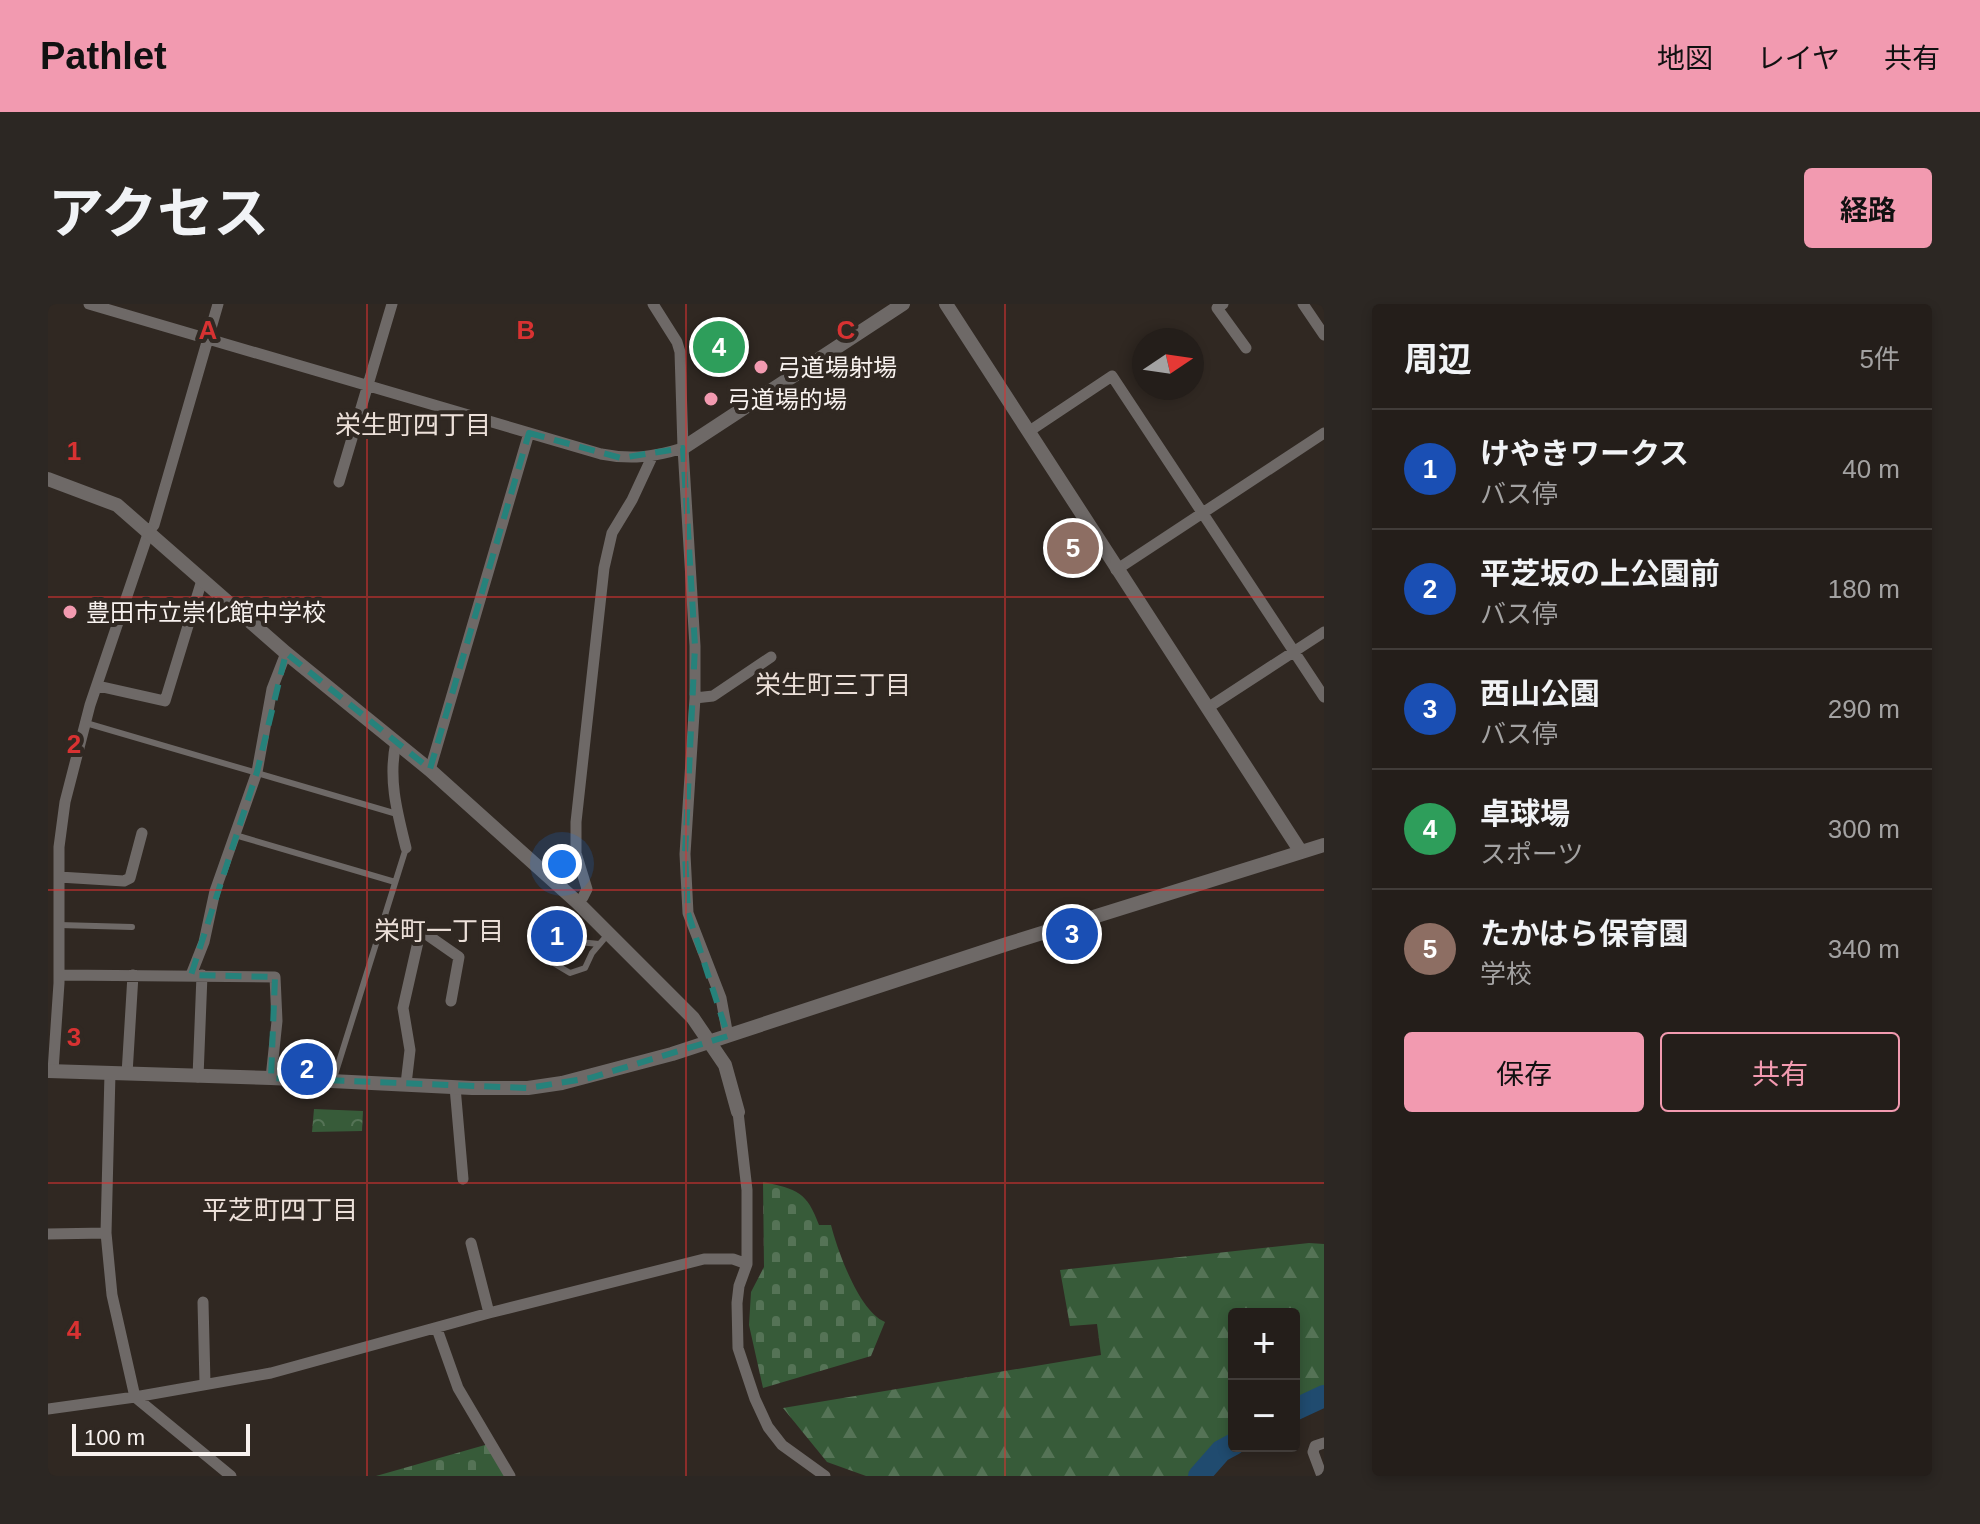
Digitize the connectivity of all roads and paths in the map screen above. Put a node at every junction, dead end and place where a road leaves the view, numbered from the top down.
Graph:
1 (89, 304) edge
2 (218, 304) edge
3 (392, 304) edge
4 (653, 304) edge
5 (903, 304) edge
6 (946, 304) edge
7 (1223, 304) edge
8 (1303, 304) edge
9 (1324, 335) edge
10 (207, 340) junction
11 (1246, 348) dead end
12 (367, 385) junction
13 (1028, 432) junction
14 (529, 433) junction
15 (1324, 433) edge
16 (683, 448) junction
17 (652, 457) junction
18 (48, 479) edge
19 (339, 482) dead end
20 (1203, 514) junction
21 (149, 531) junction
22 (1116, 570) junction
23 (202, 580) junction
24 (1324, 632) edge
25 (1294, 652) junction
26 (286, 653) junction
27 (771, 657) dead end
28 (98, 686) junction
29 (1324, 697) edge
30 (695, 698) junction
31 (1209, 707) junction
32 (86, 723) junction
33 (396, 742) junction
34 (430, 770) junction
35 (257, 772) junction
36 (398, 814) junction
37 (142, 833) dead end
38 (235, 835) junction
39 (54, 845) edge
40 (1324, 845) edge
41 (406, 848) joint
42 (1301, 852) junction
43 (59, 877) junction
44 (395, 882) junction
45 (577, 902) junction
46 (59, 925) junction
47 (382, 926) junction
48 (132, 927) dead end
49 (420, 933) junction
50 (604, 939) junction
51 (133, 975) junction
52 (196, 975) junction
53 (55, 981) edge
54 (451, 1001) dead end
55 (728, 1036) junction
56 (709, 1041) junction
57 (51, 1071) edge
58 (110, 1073) junction
59 (127, 1074) junction
60 (198, 1077) junction
61 (271, 1078) junction
62 (333, 1081) junction
63 (406, 1084) junction
64 (455, 1087) junction
65 (738, 1112) joint
66 (463, 1179) dead end
67 (106, 1233) junction
68 (48, 1234) edge
69 (471, 1243) dead end
70 (747, 1264) junction
71 (203, 1302) dead end
72 (489, 1313) junction
73 (437, 1329) junction
74 (205, 1384) junction
75 (135, 1397) junction
76 (48, 1409) edge
77 (1324, 1443) edge
78 (231, 1476) edge
79 (510, 1476) edge
80 (825, 1476) edge
81 (1322, 1476) edge

1 - 10 street
2 - 10 street
3 - 12 street
4 - 16 street
5 - 16 street
6 - 13 street
7 - 11 street
8 - 9 street
10 - 12 street
10 - 21 street
12 - 14 street
12 - 19 street
13 - 20 street
13 - 22 street
14 - 17 street
14 - 34 street
15 - 20 street
16 - 17 street
16 - 30 street
17 - 45 street
18 - 21 street
20 - 22 street
20 - 25 street
21 - 23 street
21 - 28 street
22 - 31 street
23 - 26 street
23 - 28 street
24 - 25 street
25 - 29 street
25 - 31 street
26 - 33 street
26 - 35 street
27 - 30 street
28 - 32 street
30 - 55 street
31 - 42 street
32 - 35 lane
32 - 39 street
33 - 34 street
33 - 36 street
34 - 45 street
35 - 36 lane
35 - 38 street
36 - 41 street
37 - 43 street
38 - 44 lane
38 - 52 street
39 - 43 street
40 - 42 street
41 - 44 lane
42 - 55 street
43 - 46 street
44 - 47 lane
45 - 50 street
46 - 48 lane
46 - 53 street
47 - 49 street
47 - 62 lane
49 - 54 street
49 - 63 street
50 - 50 lane
50 - 56 street
51 - 52 street
51 - 53 street
51 - 59 street
52 - 60 street
52 - 61 street
53 - 57 street
55 - 56 street
56 - 64 street
56 - 65 street
57 - 58 street
58 - 59 street
58 - 67 street
59 - 60 street
60 - 61 street
61 - 62 street
62 - 63 street
63 - 64 street
64 - 66 street
65 - 70 street
67 - 68 street
67 - 75 street
69 - 72 street
70 - 72 street
70 - 80 street
71 - 74 street
72 - 73 street
73 - 74 street
73 - 79 street
74 - 75 street
75 - 76 street
75 - 78 street
77 - 81 street

